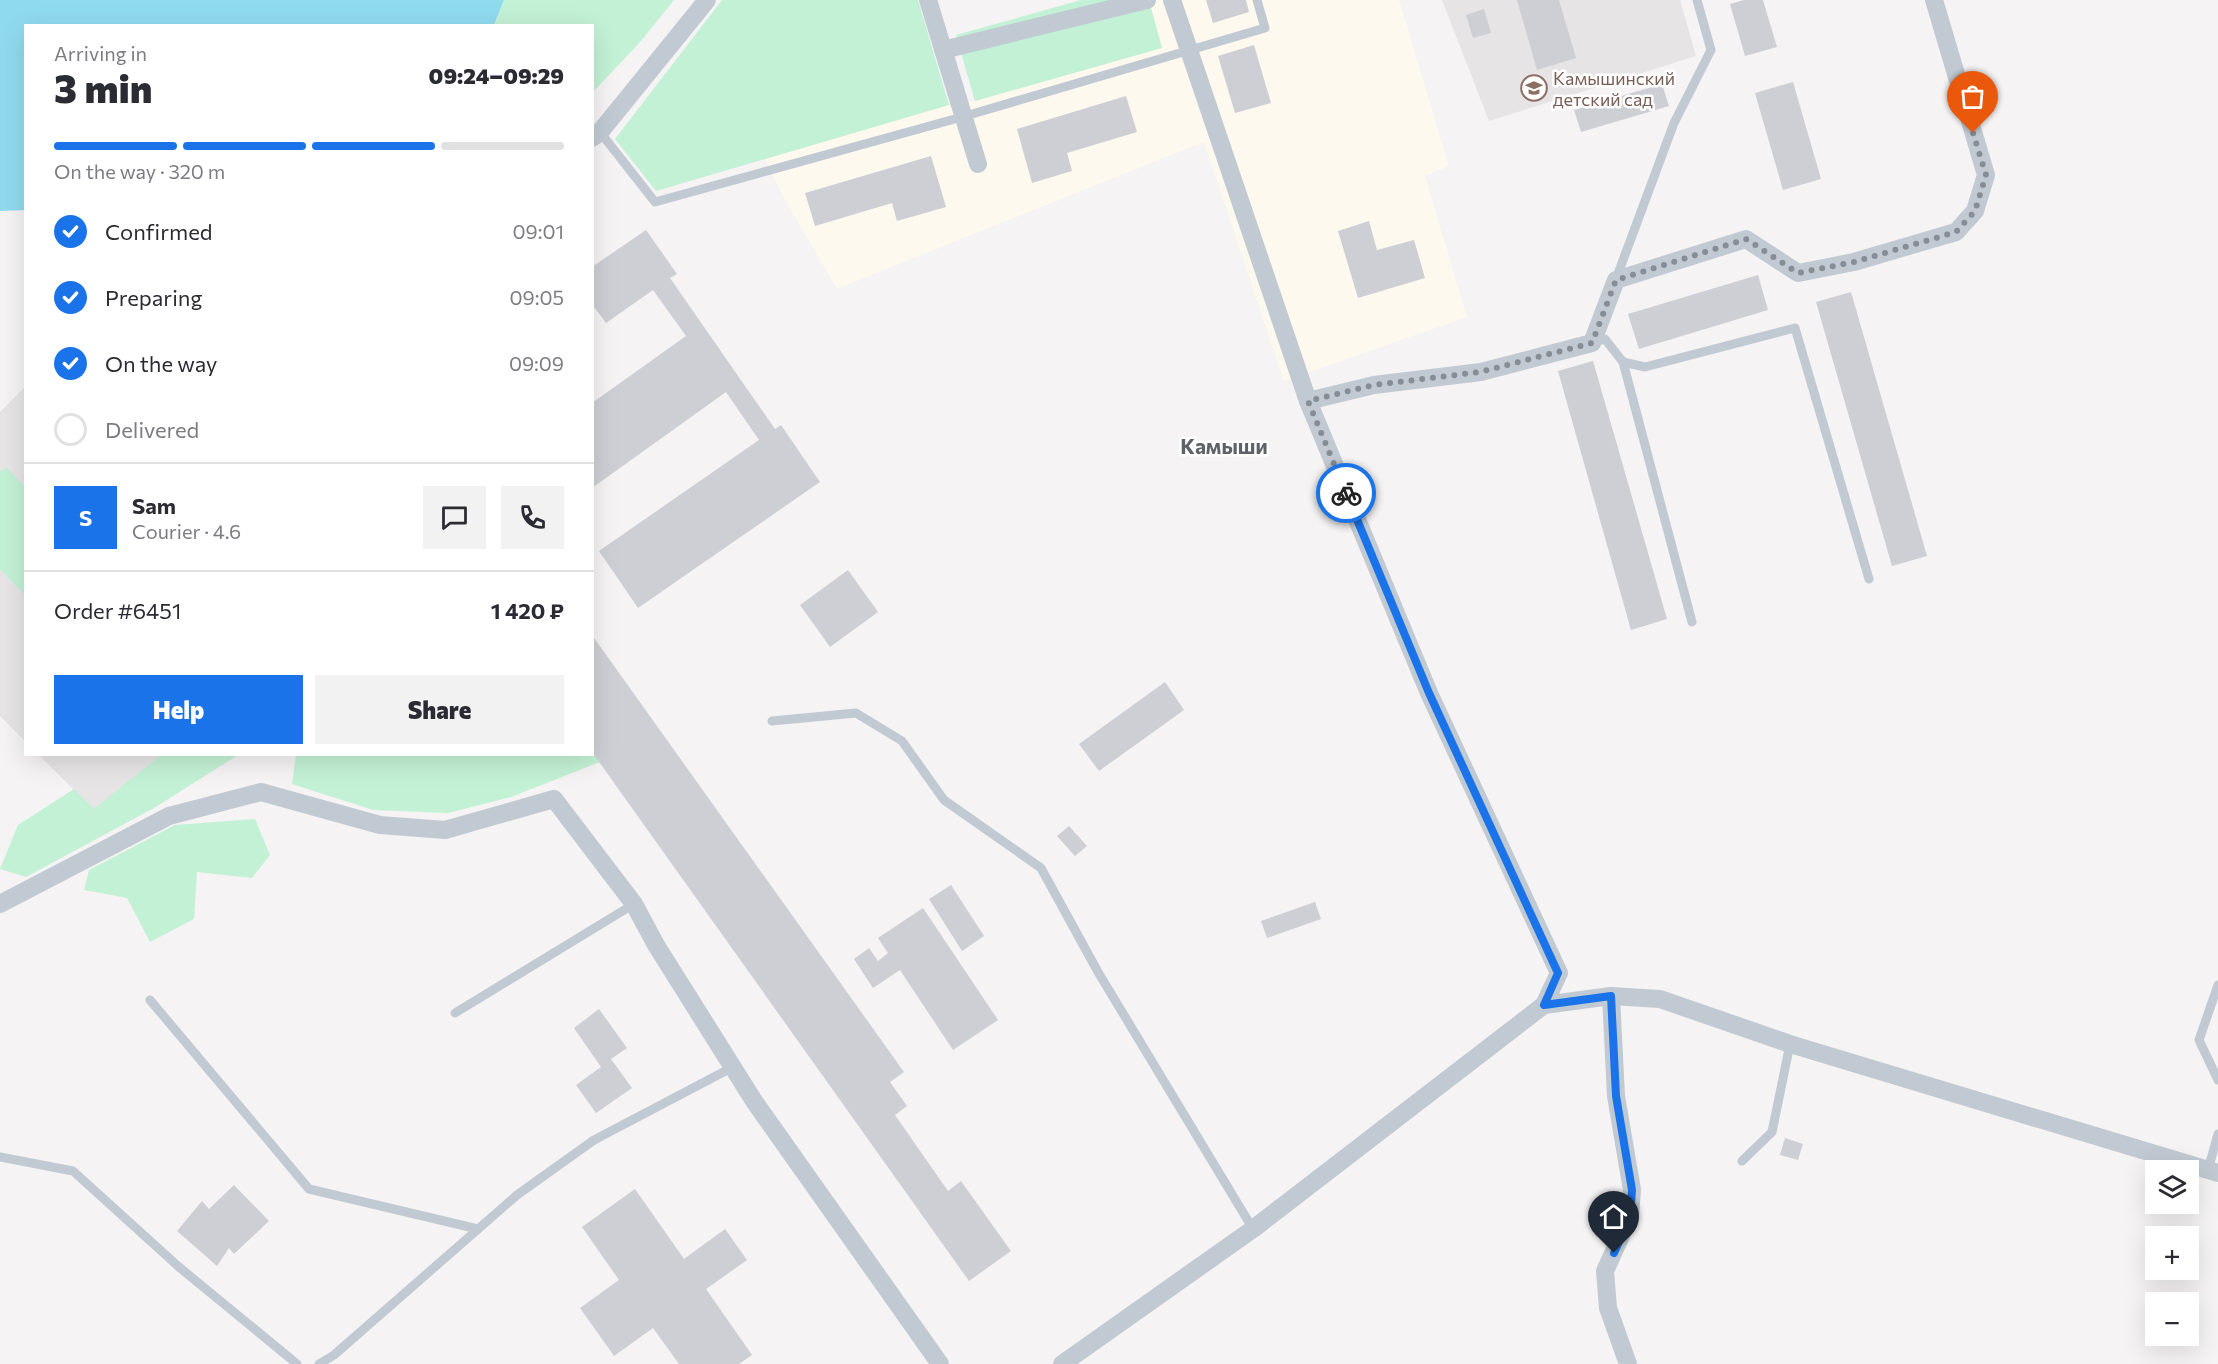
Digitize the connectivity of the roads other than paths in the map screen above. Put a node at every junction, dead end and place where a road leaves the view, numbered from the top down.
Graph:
1 (707, 0) edge
2 (928, 0) edge
3 (1148, 0) edge
4 (1172, 0) edge
5 (1257, 0) edge
6 (1697, 0) edge
7 (1934, 0) edge
8 (943, 50) junction
9 (1189, 51) junction
10 (962, 117) junction
11 (596, 135) edge
12 (978, 164) dead end
13 (1616, 280) junction
14 (1592, 343) junction
15 (1623, 362) junction
16 (1308, 401) junction
17 (1869, 579) dead end
18 (1692, 622) dead end
19 (772, 721) dead end
20 (0, 904) edge
21 (634, 904) junction
22 (2218, 985) edge
23 (1611, 996) junction
24 (150, 999) dead end
25 (1544, 1005) junction
26 (455, 1013) dead end
27 (1790, 1044) junction
28 (733, 1067) junction
29 (2218, 1080) edge
30 (2218, 1134) edge
31 (0, 1157) edge
32 (1742, 1161) dead end
33 (2213, 1172) edge
34 (478, 1229) junction
35 (1253, 1229) junction
36 (297, 1364) edge
37 (319, 1364) edge
38 (940, 1364) edge
39 (1062, 1364) edge
40 (1628, 1364) edge

1 - 11 street
2 - 8 street
3 - 8 street
4 - 9 street
5 - 9 lane
6 - 13 lane
7 - 13 street
8 - 10 street
9 - 10 lane
9 - 16 street
10 - 11 lane
10 - 12 street
13 - 14 street
14 - 15 lane
14 - 16 street
15 - 17 lane
15 - 18 lane
16 - 25 street
19 - 35 lane
20 - 21 street
21 - 26 lane
21 - 28 street
22 - 29 lane
23 - 25 street
23 - 27 street
23 - 40 street
24 - 34 lane
25 - 35 street
27 - 32 lane
27 - 33 street
28 - 34 lane
28 - 38 street
30 - 33 lane
31 - 36 lane
34 - 37 lane
35 - 39 street

